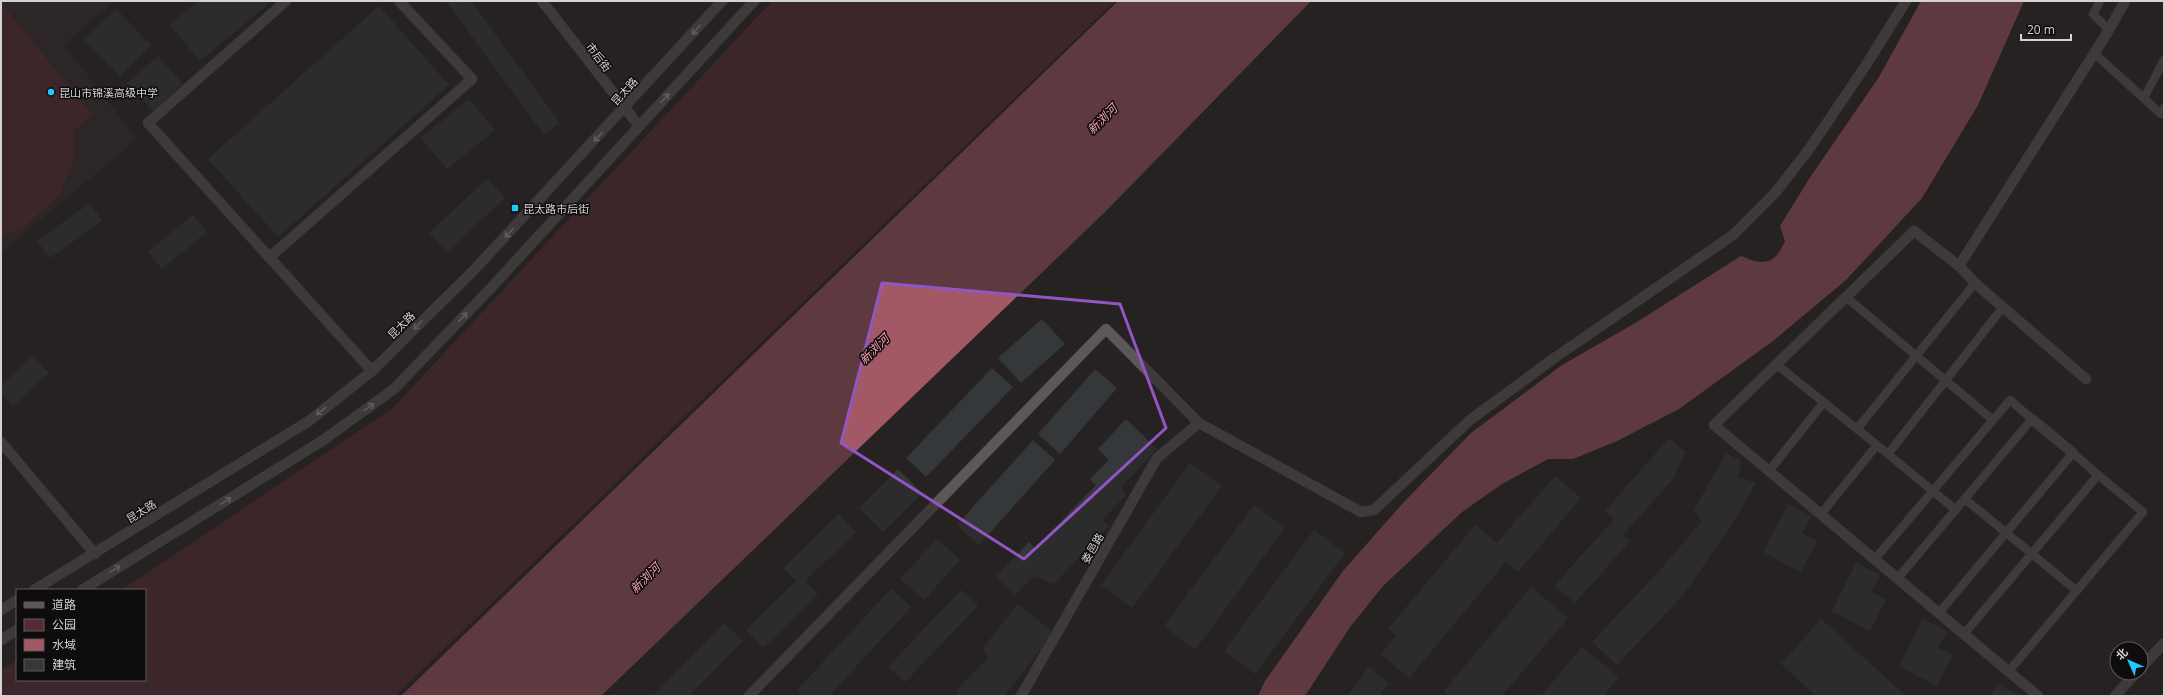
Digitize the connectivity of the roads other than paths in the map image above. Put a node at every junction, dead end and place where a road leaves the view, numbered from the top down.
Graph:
1 (286, 1) edge
2 (399, 1) edge
3 (542, 1) edge
4 (722, 1) edge
5 (754, 1) edge
6 (1906, 1) edge
7 (2100, 1) edge
8 (2126, 1) edge
9 (2109, 30) junction
10 (2094, 53) junction
11 (2164, 60) edge
12 (2144, 98) junction
13 (2164, 108) edge
14 (624, 109) junction
15 (639, 126) junction
16 (270, 257) junction
17 (1959, 266) junction
18 (1975, 283) junction
19 (1846, 297) junction
20 (2003, 307) junction
21 (1916, 356) junction
22 (1776, 364) junction
23 (372, 371) junction
24 (2086, 379) dead end
25 (1946, 380) junction
26 (1824, 402) junction
27 (2032, 419) junction
28 (1993, 420) junction
29 (1199, 423) junction
30 (1857, 429) junction
31 (1, 442) edge
32 (1877, 445) junction
33 (2073, 453) junction
34 (1888, 454) junction
35 (1769, 470) junction
36 (2098, 475) junction
37 (1933, 491) junction
38 (1965, 499) junction
39 (1956, 510) junction
40 (1821, 514) junction
41 (2006, 533) junction
42 (95, 554) junction
43 (2032, 554) junction
44 (1875, 559) junction
45 (1898, 578) junction
46 (36, 589) edge
47 (84, 589) edge
48 (2077, 591) junction
49 (16, 601) edge
50 (1, 610) edge
51 (1939, 613) junction
52 (16, 631) edge
53 (1964, 634) junction
54 (1, 640) edge
55 (2164, 643) edge
56 (2149, 659) edge
57 (2009, 671) junction
58 (2129, 681) edge
59 (749, 696) edge
60 (1021, 696) edge
61 (2038, 696) edge
62 (2115, 696) edge

1 - 16 street
2 - 16 street
3 - 14 street, 市后街
4 -> 14 street, 昆太路
15 -> 5 street
6 - 29 street
7 - 9 lane
8 - 9 street
9 - 10 street
10 - 12 lane
10 - 17 street
11 - 12 lane
12 - 13 lane
14 - 15 street, 市后街
14 -> 23 street, 昆太路
47 -> 15 street
16 - 23 street
17 - 18 street
17 - 19 street
18 - 20 street
18 - 21 lane
19 - 21 lane
19 - 22 street
20 - 24 street
20 - 25 lane
21 - 25 lane
21 - 30 lane
22 - 26 lane
22 - 35 street
23 -> 42 street, 昆太路
25 - 28 lane
25 - 34 lane
26 - 30 lane
26 - 35 lane
27 - 28 lane
27 - 33 street
27 - 38 lane
28 - 37 lane
29 - 59 street
29 - 60 street, 娄邑路
30 - 32 lane
31 - 42 street
32 - 34 lane
32 - 40 lane
33 - 36 lane
33 - 41 lane
34 - 37 lane
35 - 40 street
36 - 43 lane
36 - 48 lane
37 - 39 lane
37 - 44 lane
38 - 39 lane
38 - 41 lane
39 - 45 lane
40 - 44 street
41 - 43 lane
41 - 51 lane
42 - 46 street, 昆太路
43 - 48 lane
43 - 53 lane
44 - 45 street
45 - 51 street
48 - 57 lane
49 - 50 street
51 - 53 street
52 - 54 street
53 - 57 street
55 - 56 street
57 - 61 street
58 - 62 street

